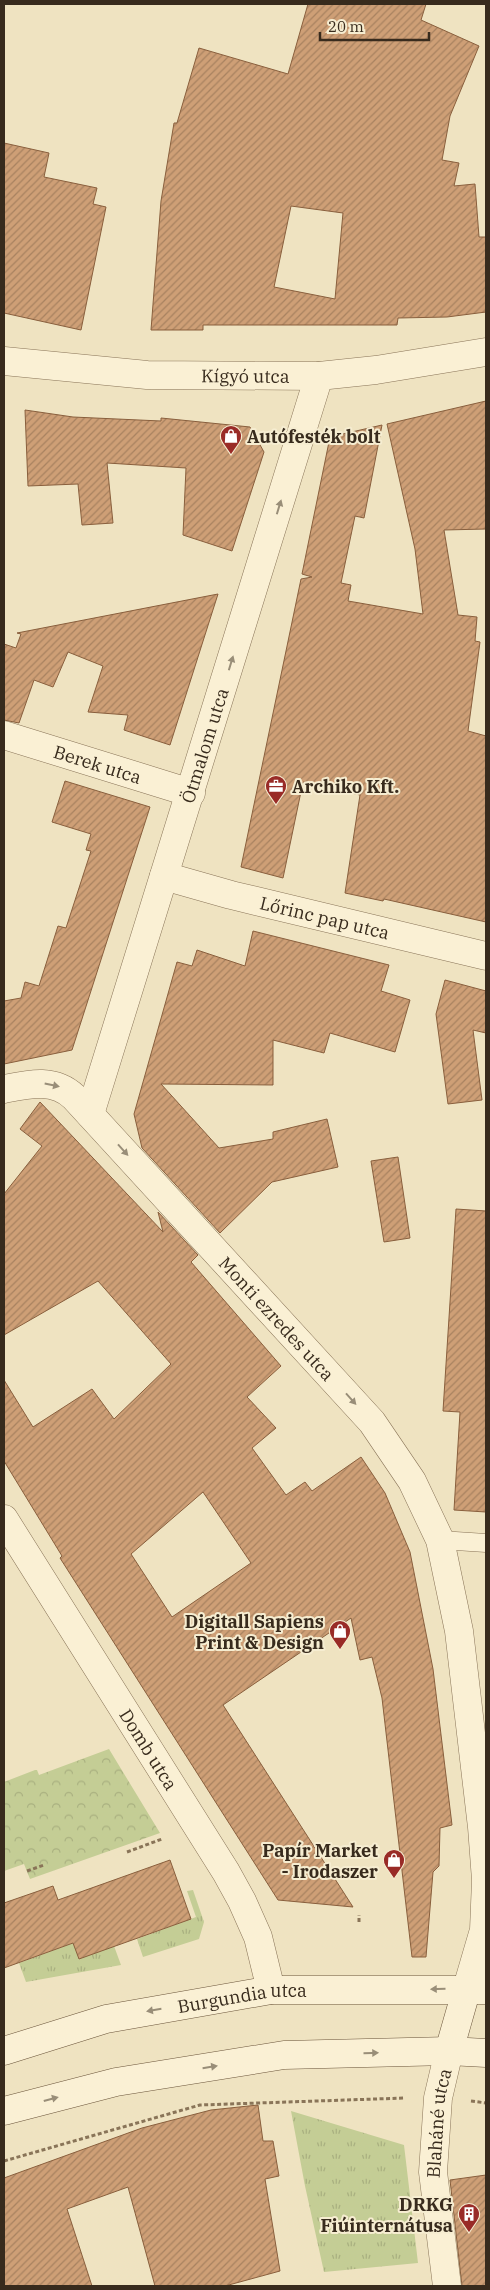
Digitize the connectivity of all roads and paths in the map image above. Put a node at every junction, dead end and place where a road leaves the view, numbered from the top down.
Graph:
1 (486, 352) edge
2 (4, 361) edge
3 (320, 376) junction
4 (4, 734) edge
5 (191, 793) junction
6 (164, 876) junction
7 (486, 956) edge
8 (4, 1088) edge
9 (90, 1114) junction
10 (8, 1534) edge
11 (440, 1540) junction
12 (486, 1543) edge
13 (162, 1839) dead end
14 (127, 1852) dead end
15 (44, 1865) dead end
16 (27, 1871) dead end
17 (360, 1915) dead end
18 (359, 1922) dead end
19 (477, 1989) edge
20 (271, 1990) junction
21 (4, 2051) edge
22 (449, 2051) junction
23 (486, 2053) edge
24 (394, 2098) dead end
25 (4, 2111) edge
26 (4, 2162) edge
27 (447, 2286) edge

1 - 3 street, Kígyó utca
2 - 3 street, Kígyó utca
5 -> 3 street, Ötmalom utca
4 - 5 street, Berek utca
5 - 6 street, Ötmalom utca
6 - 7 street, Lőrinc pap utca
6 - 9 street, Ötmalom utca
8 -> 9 street
9 -> 11 street, Monti ezredes utca
10 - 20 street, Domb utca
11 - 12 lane
11 - 19 street, Monti ezredes utca
13 - 14 path
15 - 16 path
17 - 18 path
19 -> 20 street, Burgundia utca
19 - 22 street, Blaháné utca
20 -> 21 street, Burgundia utca
22 - 23 street
25 -> 22 street
22 - 27 street, Blaháné utca
24 - 26 path

